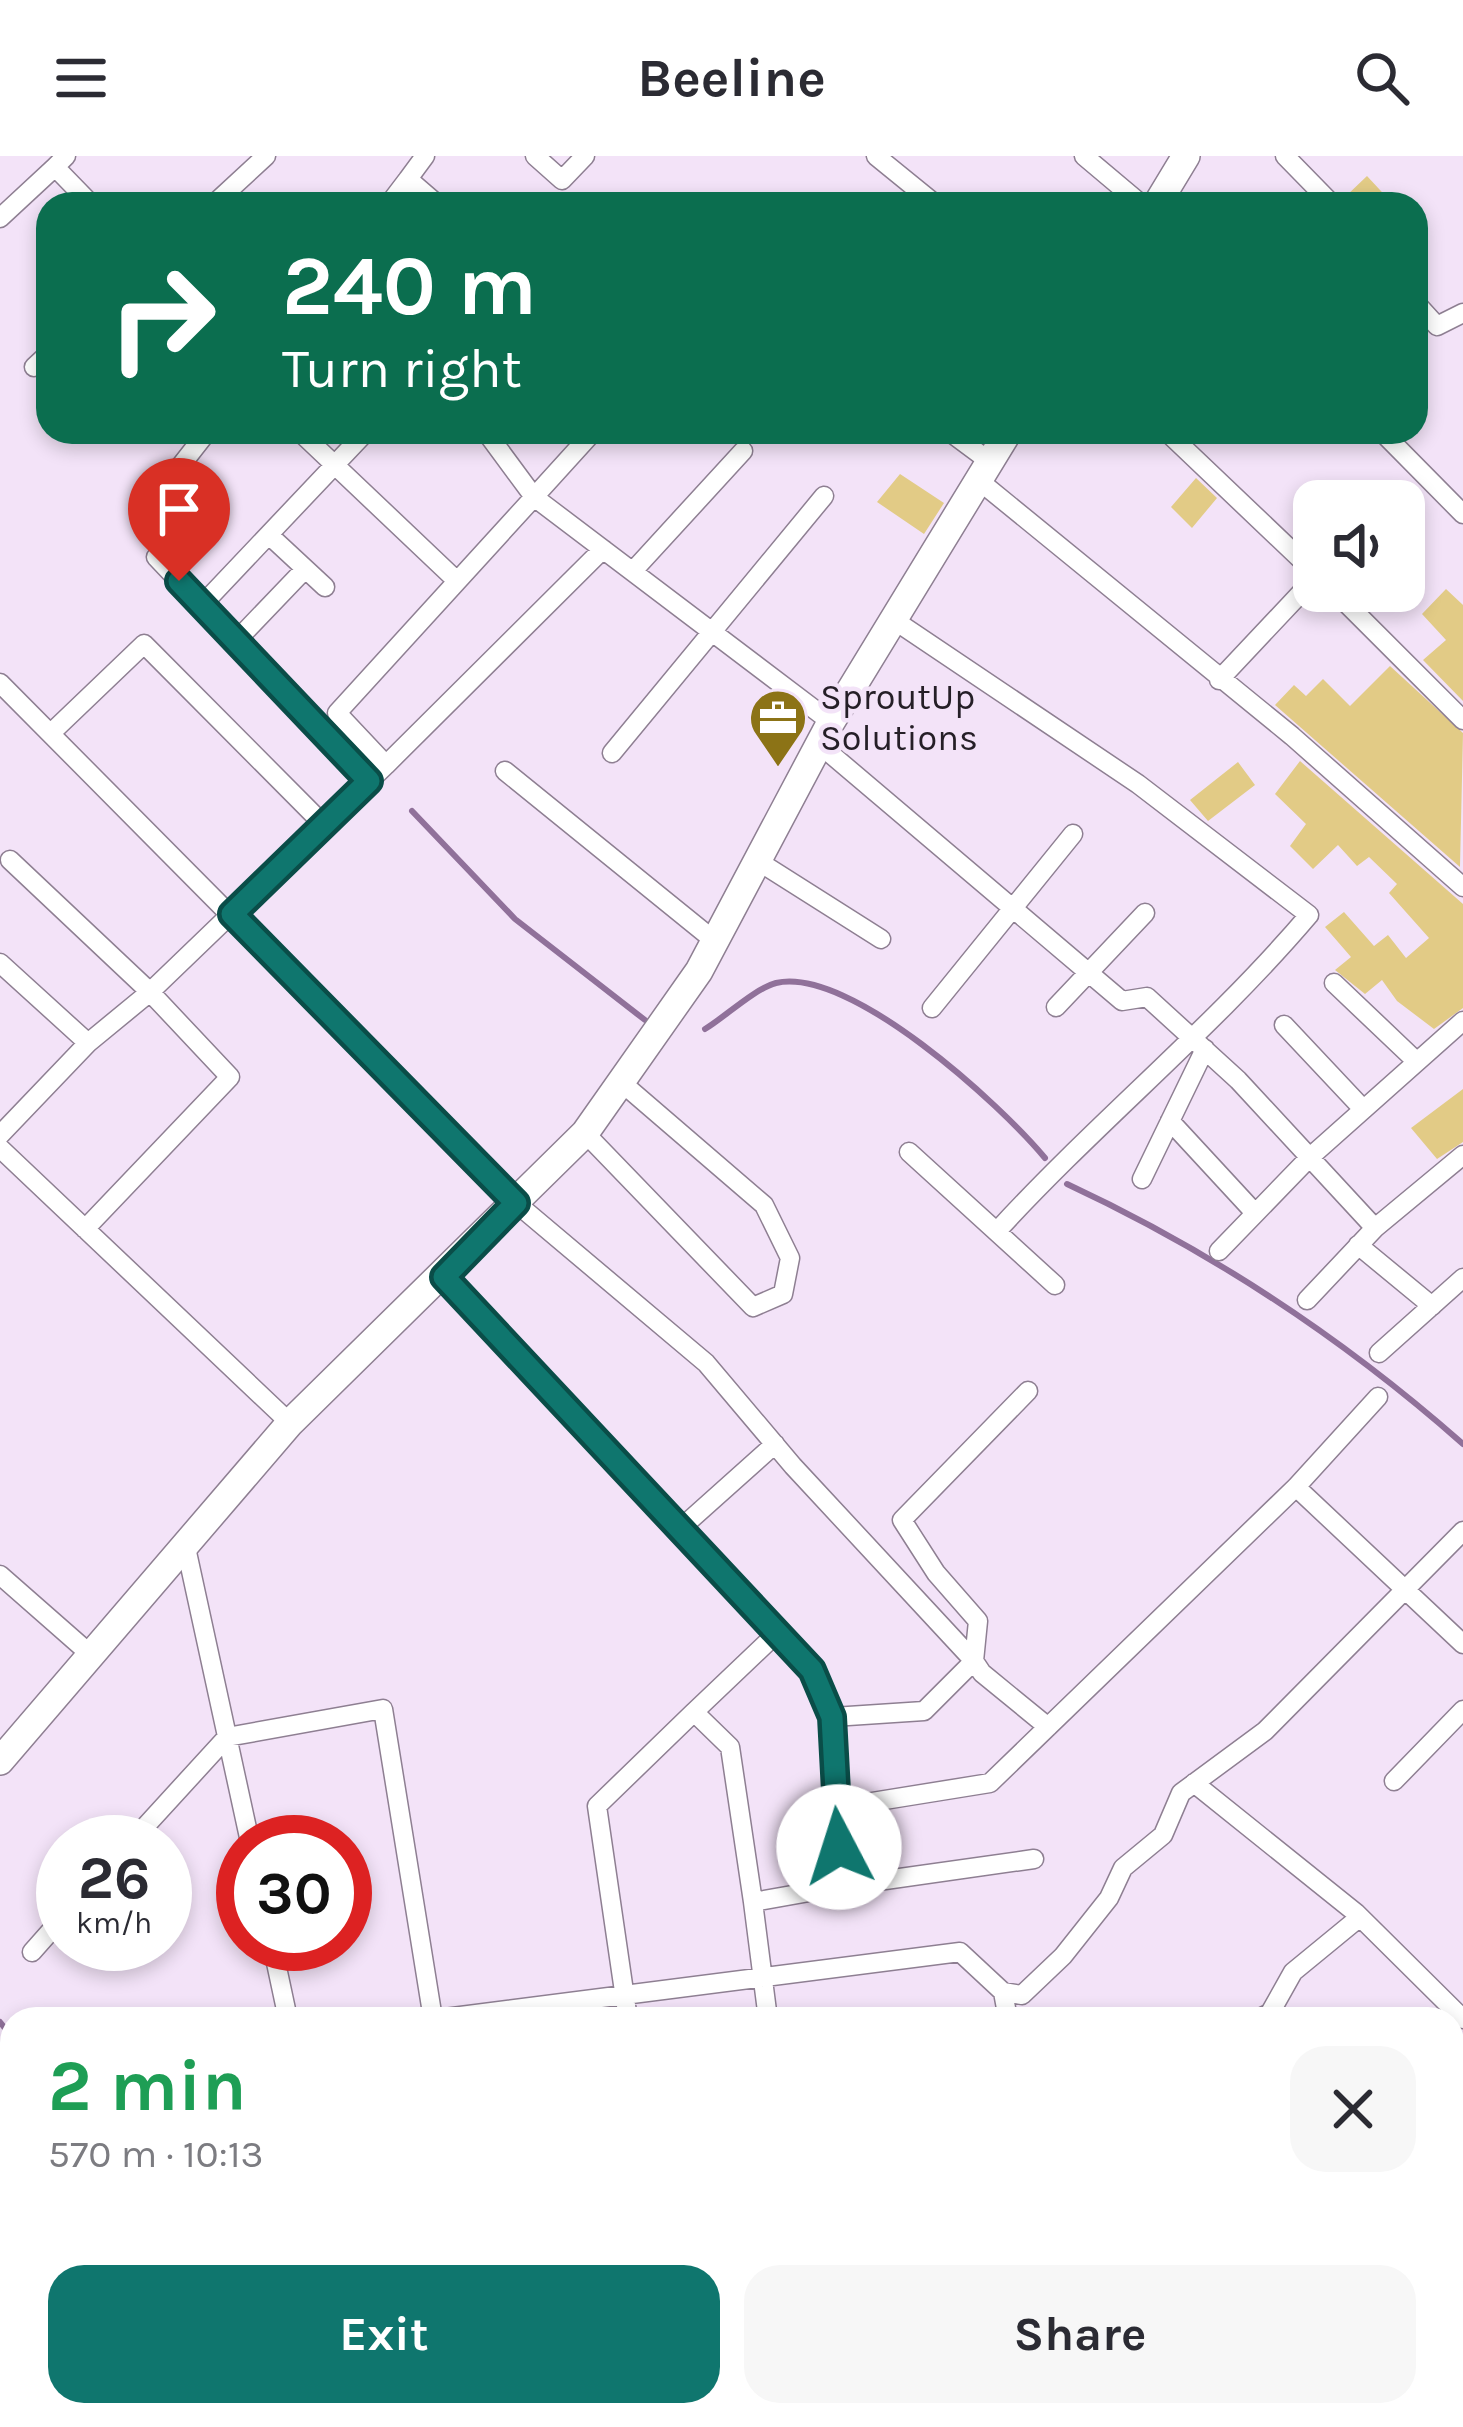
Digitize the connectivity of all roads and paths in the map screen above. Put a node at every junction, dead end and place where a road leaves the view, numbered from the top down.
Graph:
1 (266, 156) edge
2 (425, 156) edge
3 (535, 156) edge
4 (585, 156) edge
5 (876, 156) edge
6 (914, 156) edge
7 (1084, 156) edge
8 (1186, 156) edge
9 (1285, 156) edge
10 (61, 161) edge
11 (898, 174) junction
12 (408, 179) junction
13 (83, 192) edge
14 (227, 192) edge
15 (398, 192) edge
16 (423, 192) edge
17 (920, 192) edge
18 (1127, 192) edge
19 (1164, 192) edge
20 (1320, 192) edge
21 (0, 218) edge
22 (1463, 313) edge
23 (1428, 316) edge
24 (197, 444) edge
25 (312, 444) edge
26 (355, 444) edge
27 (495, 444) edge
28 (582, 444) edge
29 (960, 444) edge
30 (1000, 444) edge
31 (1178, 444) edge
32 (1394, 444) edge
33 (743, 451) dead end
34 (335, 466) junction
35 (983, 470) junction
36 (157, 496) dead end
37 (824, 496) dead end
38 (534, 497) junction
39 (1463, 514) edge
40 (269, 536) junction
41 (603, 549) junction
42 (1293, 556) edge
43 (157, 557) dead end
44 (305, 569) junction
45 (633, 572) junction
46 (457, 581) junction
47 (325, 587) dead end
48 (1293, 599) edge
49 (202, 605) junction
50 (1355, 612) edge
51 (891, 618) junction
52 (713, 632) junction
53 (236, 641) junction
54 (1219, 680) junction
55 (0, 682) edge
56 (17, 700) junction
57 (0, 717) edge
58 (1463, 720) edge
59 (51, 733) junction
60 (825, 733) junction
61 (612, 753) dead end
62 (386, 765) junction
63 (506, 771) dead end
64 (369, 781) junction
65 (324, 825) junction
66 (1073, 834) dead end
67 (10, 860) dead end
68 (758, 861) junction
69 (1463, 886) edge
70 (1013, 908) junction
71 (1144, 913) dead end
72 (232, 914) junction
73 (881, 939) dead end
74 (716, 942) junction
75 (0, 963) edge
76 (1089, 972) junction
77 (1334, 983) dead end
78 (150, 992) junction
79 (1056, 1007) dead end
80 (932, 1008) dead end
81 (1463, 1021) edge
82 (1284, 1025) dead end
83 (88, 1043) junction
84 (1197, 1043) junction
85 (1416, 1061) junction
86 (621, 1082) junction
87 (1363, 1109) junction
88 (1170, 1121) junction
89 (585, 1133) junction
90 (0, 1136) edge
91 (0, 1148) edge
92 (909, 1152) dead end
93 (1463, 1154) edge
94 (1309, 1158) junction
95 (1142, 1179) dead end
96 (516, 1203) junction
97 (1255, 1213) junction
98 (1375, 1228) junction
99 (85, 1229) junction
100 (998, 1230) junction
101 (1358, 1245) junction
102 (1219, 1251) dead end
103 (444, 1277) junction
104 (1463, 1278) edge
105 (1055, 1285) dead end
106 (1307, 1300) dead end
107 (1432, 1306) junction
108 (1379, 1353) dead end
109 (1028, 1391) dead end
110 (1378, 1397) dead end
111 (290, 1423) junction
112 (775, 1444) junction
113 (1297, 1487) junction
114 (680, 1529) junction
115 (1463, 1531) edge
116 (185, 1543) junction
117 (0, 1575) edge
118 (1406, 1586) junction
119 (777, 1633) junction
120 (1463, 1644) edge
121 (90, 1654) junction
122 (974, 1661) junction
123 (1463, 1710) edge
124 (694, 1712) junction
125 (832, 1717) junction
126 (1048, 1727) junction
127 (227, 1737) junction
128 (0, 1761) edge
129 (1394, 1781) dead end
130 (1194, 1784) junction
131 (835, 1808) junction
132 (156, 1815) edge
133 (244, 1815) edge
134 (1034, 1858) dead end
135 (843, 1886) junction
136 (753, 1901) junction
137 (1360, 1917) junction
138 (36, 1947) edge
139 (32, 1952) dead end
140 (278, 1971) edge
141 (762, 1976) junction
142 (1003, 1992) junction
143 (625, 1994) junction
144 (285, 2007) edge
145 (433, 2007) edge
146 (526, 2007) edge
147 (627, 2007) edge
148 (766, 2007) edge
149 (1006, 2007) edge
150 (1273, 2007) edge
151 (1451, 2007) edge

1 - 14 street
2 - 12 street
3 - 4 street
5 - 11 street
6 - 11 street
7 - 18 street
8 - 19 main road
9 - 20 street
10 - 13 street
10 - 21 street
11 - 17 street
12 - 15 street
12 - 16 street
22 - 23 street
24 - 36 street
25 - 34 street
26 - 34 street
27 - 38 street
28 - 38 street
29 - 35 street
30 - 35 main road
31 - 42 street
32 - 39 street
33 - 45 street
34 - 40 street
34 - 46 street
35 - 51 main road
35 - 54 street
37 - 52 street
38 - 41 street
38 - 46 street
40 - 44 street
40 - 49 street
41 - 45 street
41 - 62 street
43 - 49 street
44 - 47 street
44 - 53 street
45 - 52 street
46 - 62 street
48 - 54 street
49 - 53 street
50 - 58 street
51 - 60 main road
51 - 84 street
52 - 60 street
52 - 61 street
53 - 64 street
54 - 69 street
55 - 56 street
56 - 57 street
56 - 59 street
59 - 65 street
59 - 72 street
60 - 68 main road
60 - 70 street
62 - 64 street
63 - 74 street
64 - 65 street
65 - 72 street
66 - 70 street
67 - 78 street
68 - 73 street
68 - 74 main road
70 - 76 street
70 - 80 street
71 - 76 street
72 - 78 street
72 - 96 street
74 - 86 main road
75 - 83 street
76 - 79 street
76 - 84 street
77 - 85 street
78 - 83 street
78 - 99 street
81 - 85 street
82 - 87 street
83 - 90 street
84 - 88 street
84 - 94 street
84 - 100 street
85 - 87 street
86 - 89 main road
86 - 89 street
87 - 94 street
88 - 95 street
88 - 97 street
89 - 96 main road
91 - 99 street
92 - 100 street
93 - 98 street
94 - 97 street
94 - 98 street
96 - 103 main road
96 - 112 street
97 - 102 street
98 - 101 street
99 - 111 street
100 - 105 street
101 - 106 street
101 - 107 street
103 - 111 main road
103 - 114 street
104 - 107 street
107 - 108 street
109 - 122 street
110 - 113 street
111 - 116 main road
112 - 114 street
112 - 122 street
113 - 118 street
113 - 126 street
114 - 119 street
115 - 118 street
116 - 121 main road
116 - 127 street
117 - 121 street
118 - 120 street
118 - 130 street
119 - 124 street
119 - 125 street
121 - 128 main road
122 - 125 street
122 - 126 street
123 - 129 street
124 - 136 street
124 - 143 street
125 - 131 street
126 - 131 street
127 - 132 street
127 - 133 street
127 - 145 street
130 - 137 street
130 - 142 street
131 - 135 street
134 - 135 street
135 - 136 street
136 - 141 street
137 - 150 street
137 - 151 street
138 - 139 street
140 - 144 street
141 - 142 street
141 - 143 street
141 - 148 street
142 - 149 street
143 - 146 street
143 - 147 street

